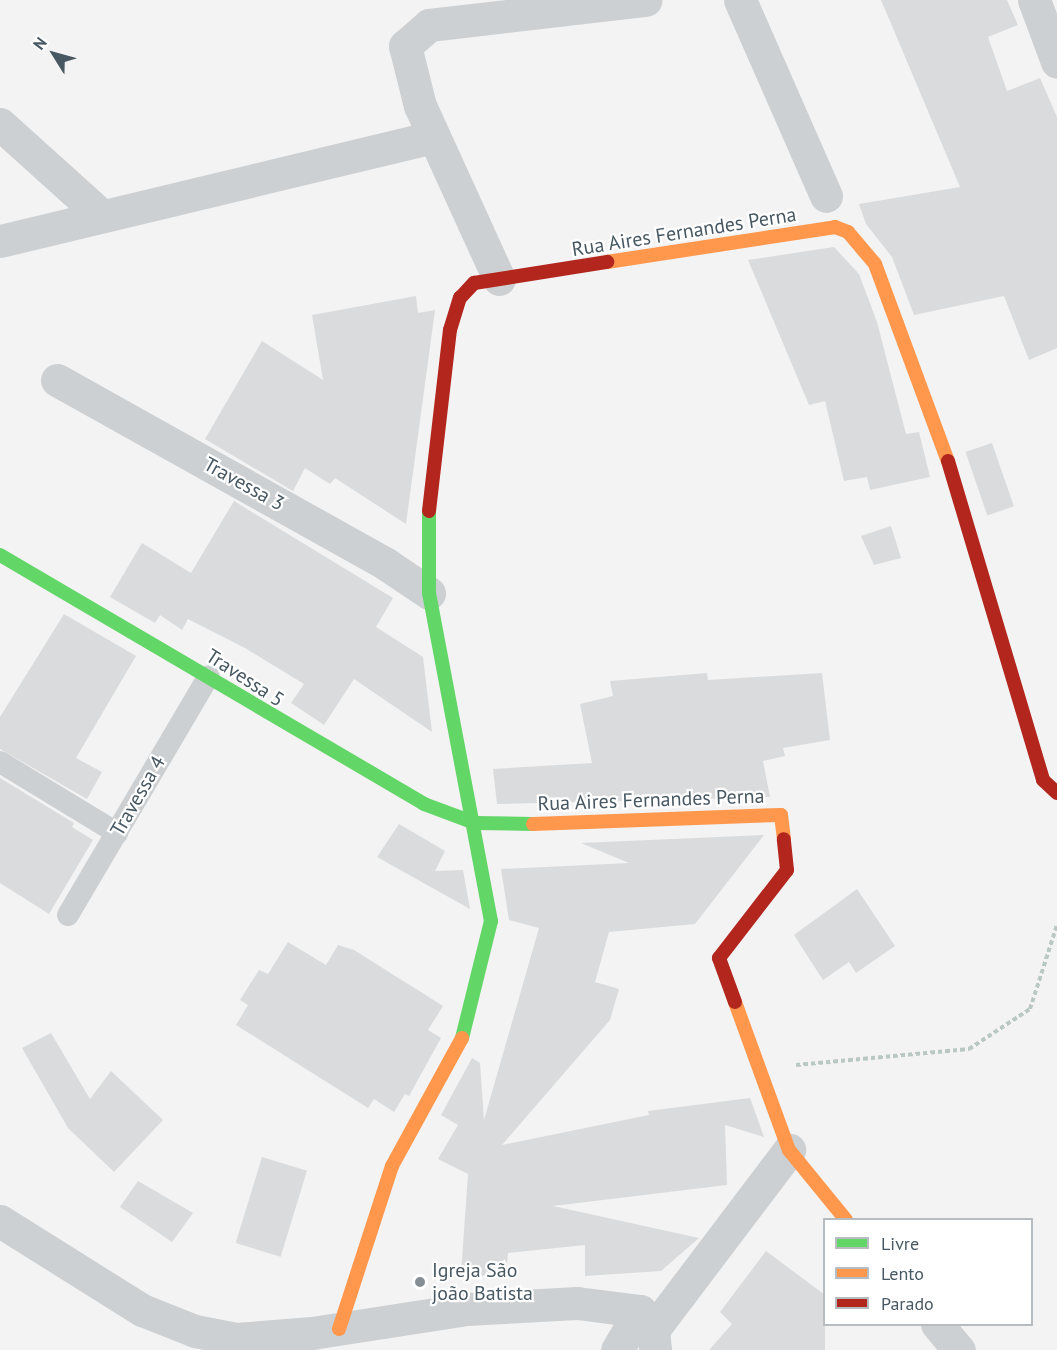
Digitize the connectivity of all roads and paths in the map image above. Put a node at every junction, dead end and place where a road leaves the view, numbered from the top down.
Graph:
1 (646, 0) edge
2 (740, 0) edge
3 (1034, 0) edge
4 (560, 4) edge
5 (1057, 62) edge
6 (0, 124) edge
7 (434, 136) junction
8 (826, 196) dead end
9 (102, 216) junction
10 (0, 241) edge
11 (499, 279) junction
12 (57, 380) dead end
13 (0, 555) edge
14 (429, 593) junction
15 (209, 676) junction
16 (0, 762) edge
17 (1057, 793) edge
18 (475, 823) junction
19 (117, 833) junction
20 (68, 915) dead end
21 (1057, 925) edge
22 (759, 1068) junction
23 (789, 1150) junction
24 (844, 1218) edge
25 (0, 1221) edge
26 (940, 1326) edge
27 (339, 1329) junction
28 (649, 1330) edge
29 (617, 1350) edge
30 (959, 1350) edge

1 - 4 street
2 - 8 street
3 - 5 street
4 - 7 street
6 - 9 street
7 - 9 street
7 - 11 street
9 - 10 street
11 - 14 street, Rua Aires Fernandes Perna
11 - 17 street, Rua Aires Fernandes Perna
12 - 14 street, Travessa 3
13 - 15 street, Travessa 5
14 - 18 street, Rua Aires Fernandes Perna
15 - 18 street, Travessa 5
15 - 19 lane, Travessa 4
16 - 19 lane
18 - 22 street, Rua Aires Fernandes Perna
18 - 27 street, Rua Aires Fernandes Perna
19 - 20 lane, Travessa 4
21 - 22 path
22 - 23 street, Rua Aires Fernandes Perna
23 - 24 street, Rua Aires Fernandes Perna
23 - 28 street
25 - 27 street
26 - 30 street
27 - 28 street
28 - 29 street

